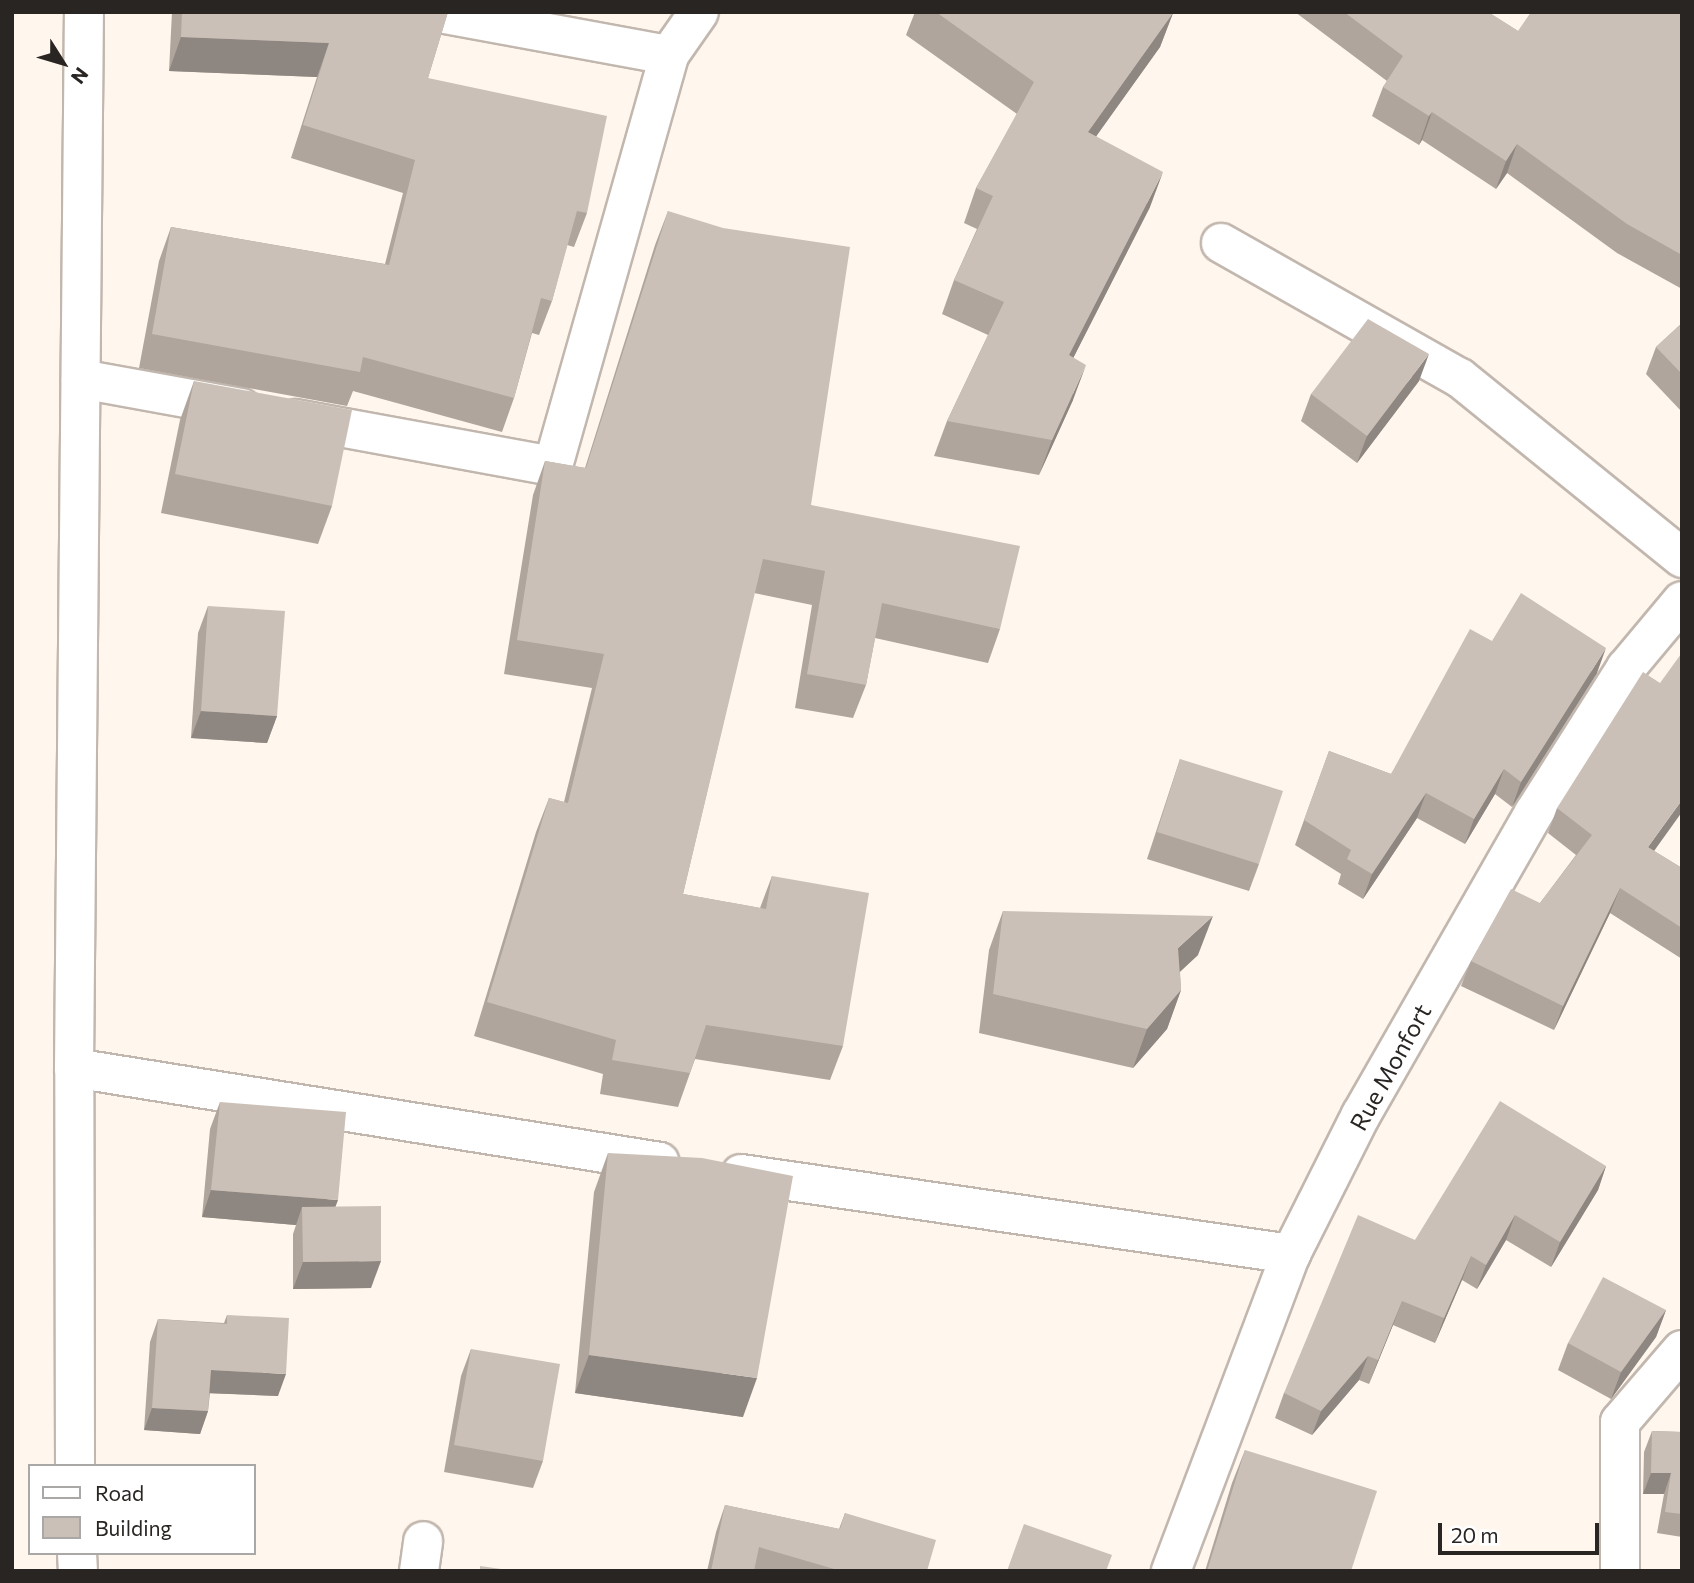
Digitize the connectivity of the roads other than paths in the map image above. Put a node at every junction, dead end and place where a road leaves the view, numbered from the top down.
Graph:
1 (84, 12) edge
2 (434, 12) edge
3 (699, 12) edge
4 (669, 55) junction
5 (1221, 243) dead end
6 (81, 379) junction
7 (1682, 558) edge
8 (1682, 601) edge
9 (74, 1068) junction
10 (1291, 1254) junction
11 (1682, 1350) edge
12 (75, 1464) edge
13 (1171, 1571) edge
14 (1620, 1571) edge

1 - 6 street
2 - 4 street
3 - 4 street
4 - 6 street
5 - 7 street
6 - 9 street
8 - 10 street, Rue Monfort
9 - 10 street
9 - 12 street
10 - 13 street, Rue Monfort
11 - 14 street

